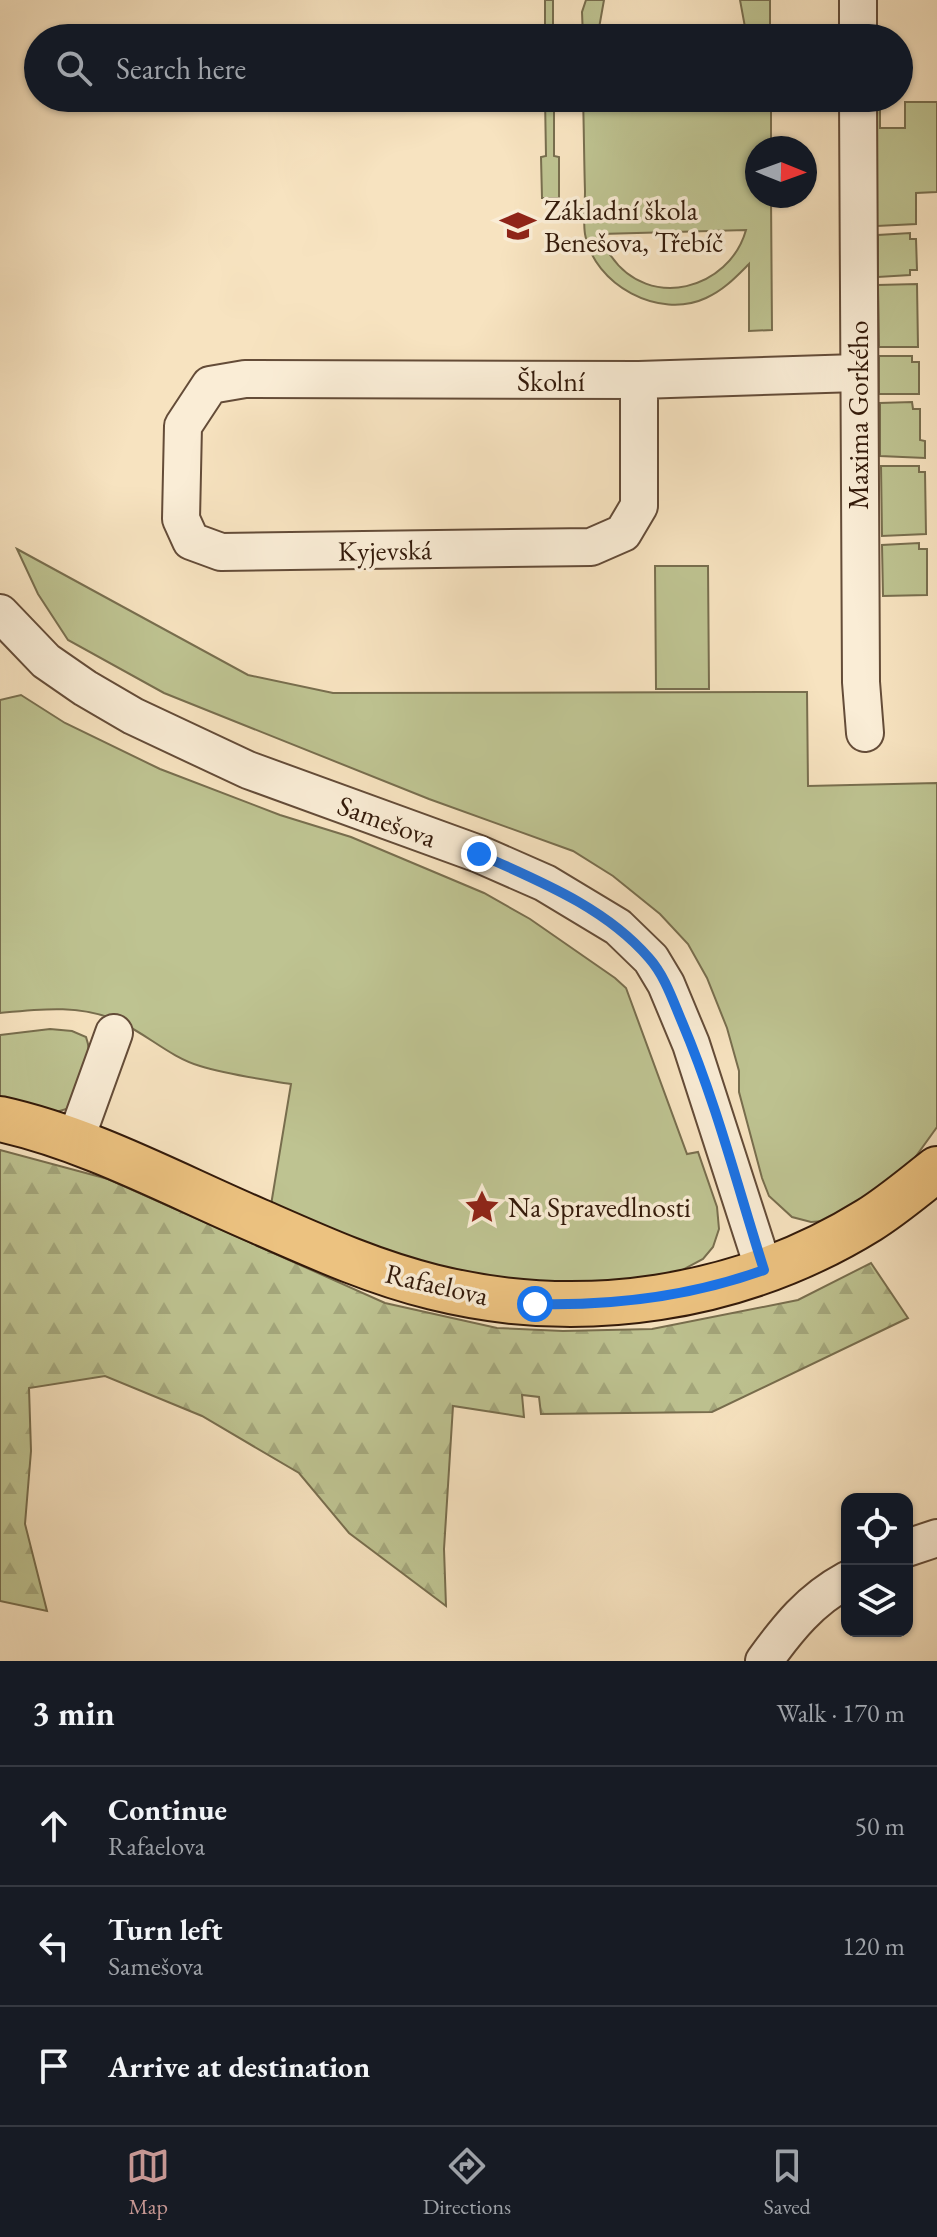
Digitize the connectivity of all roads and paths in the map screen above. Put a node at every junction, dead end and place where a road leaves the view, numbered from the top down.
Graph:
1 (858, 0) edge
2 (858, 24) edge
3 (858, 112) edge
4 (857, 373) junction
5 (245, 379) joint
6 (639, 380) junction
7 (0, 613) edge
8 (35, 651) junction
9 (0, 658) edge
10 (865, 733) dead end
11 (114, 1033) dead end
12 (0, 1119) edge
13 (75, 1141) junction
14 (937, 1169) edge
15 (764, 1270) junction
16 (937, 1538) edge
17 (913, 1546) edge
18 (841, 1583) edge
19 (764, 1661) edge

1 - 2 street
3 - 4 street, Maxima Gorkého
4 - 6 street, Školní
4 - 10 street, Maxima Gorkého
5 - 6 street, Školní
5 - 6 street, Kyjevská
7 - 8 street, Samešova
8 - 9 street
8 - 15 street, Samešova
11 - 13 street
12 - 13 main road, Rafaelova
13 - 15 main road, Rafaelova
14 - 15 main road, Rafaelova
16 - 17 street
18 - 19 street

